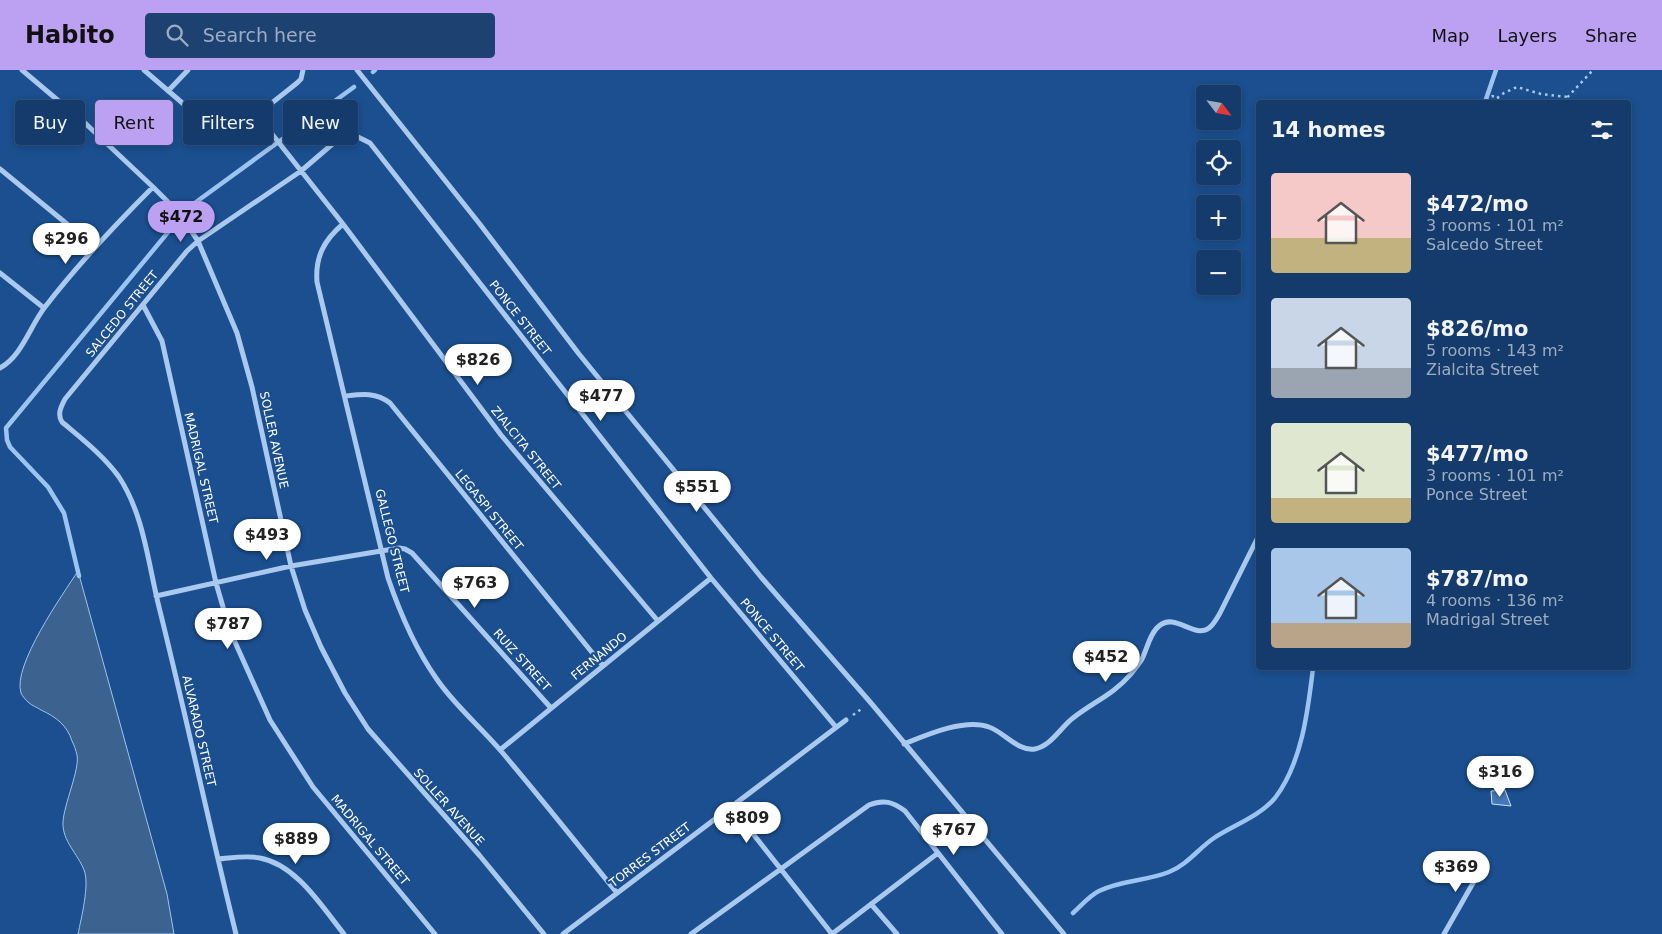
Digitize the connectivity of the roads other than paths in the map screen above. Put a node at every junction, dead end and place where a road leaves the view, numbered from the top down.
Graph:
1 (22, 70) edge
2 (144, 70) edge
3 (188, 70) edge
4 (303, 70) edge
5 (357, 70) edge
6 (168, 90) junction
7 (273, 102) edge
8 (183, 103) edge
9 (273, 135) edge
10 (358, 137) edge
11 (331, 145) edge
12 (0, 170) edge
13 (300, 171) junction
14 (153, 187) junction
15 (343, 224) junction
16 (198, 241) junction
17 (95, 247) junction
18 (0, 273) edge
19 (143, 305) junction
20 (44, 308) junction
21 (0, 368) edge
22 (346, 396) junction
23 (59, 412) joint
24 (1256, 541) edge
25 (383, 551) junction
26 (291, 566) junction
27 (711, 578) junction
28 (216, 583) junction
29 (156, 596) junction
30 (658, 621) junction
31 (603, 666) junction
32 (551, 708) junction
33 (846, 720) road end
34 (836, 727) junction
35 (904, 744) junction
36 (500, 750) junction
37 (731, 806) junction
38 (938, 853) junction
39 (218, 860) junction
40 (1485, 862) dead end
41 (780, 870) junction
42 (617, 893) junction
43 (871, 904) junction
44 (236, 934) edge
45 (344, 934) edge
46 (435, 934) edge
47 (544, 934) edge
48 (563, 934) edge
49 (691, 934) edge
50 (832, 934) edge
51 (897, 934) edge
52 (1002, 934) edge
53 (1064, 934) edge
54 (1444, 934) edge

1 - 14 street, SOLLER AVENUE
2 - 6 street
3 - 6 street
4 - 7 street
5 - 35 street
6 - 8 street
9 - 13 street, ZIALCITA STREET
10 - 27 street, PONCE STREET
11 - 13 street, SALCEDO STREET
12 - 17 street
13 - 15 street, ZIALCITA STREET
13 - 16 street, SALCEDO STREET
14 - 16 street, SOLLER AVENUE
14 - 17 street
15 - 22 street, GALLEGO STREET
15 - 30 street, ZIALCITA STREET
16 - 19 street, SALCEDO STREET
16 - 26 street, SOLLER AVENUE
17 - 20 street
18 - 20 street
19 - 23 street, SALCEDO STREET
19 - 28 street, MADRIGAL STREET
20 - 21 street
22 - 25 street, GALLEGO STREET
22 - 31 street, LEGASPI STREET
23 - 29 street, ALVARADO STREET
24 - 35 street
25 - 26 street, RUIZ STREET
25 - 32 street, RUIZ STREET
25 - 36 street, GALLEGO STREET
26 - 28 street, RUIZ STREET
26 - 47 street, SOLLER AVENUE
27 - 30 street, FERNANDO
27 - 34 street, PONCE STREET
28 - 29 street, RUIZ STREET
28 - 46 street, MADRIGAL STREET
29 - 39 street, ALVARADO STREET
30 - 31 street, FERNANDO
31 - 32 street, FERNANDO
32 - 36 street, FERNANDO
33 - 34 street, TORRES STREET
34 - 37 street, TORRES STREET
35 - 53 street
36 - 42 street, GALLEGO STREET
37 - 41 street
37 - 42 street, TORRES STREET
38 - 41 street
38 - 43 street
38 - 52 street
39 - 44 street, ALVARADO STREET
39 - 45 street
40 - 54 street
41 - 49 street
41 - 50 street
42 - 48 street, TORRES STREET
43 - 50 street
43 - 51 street

